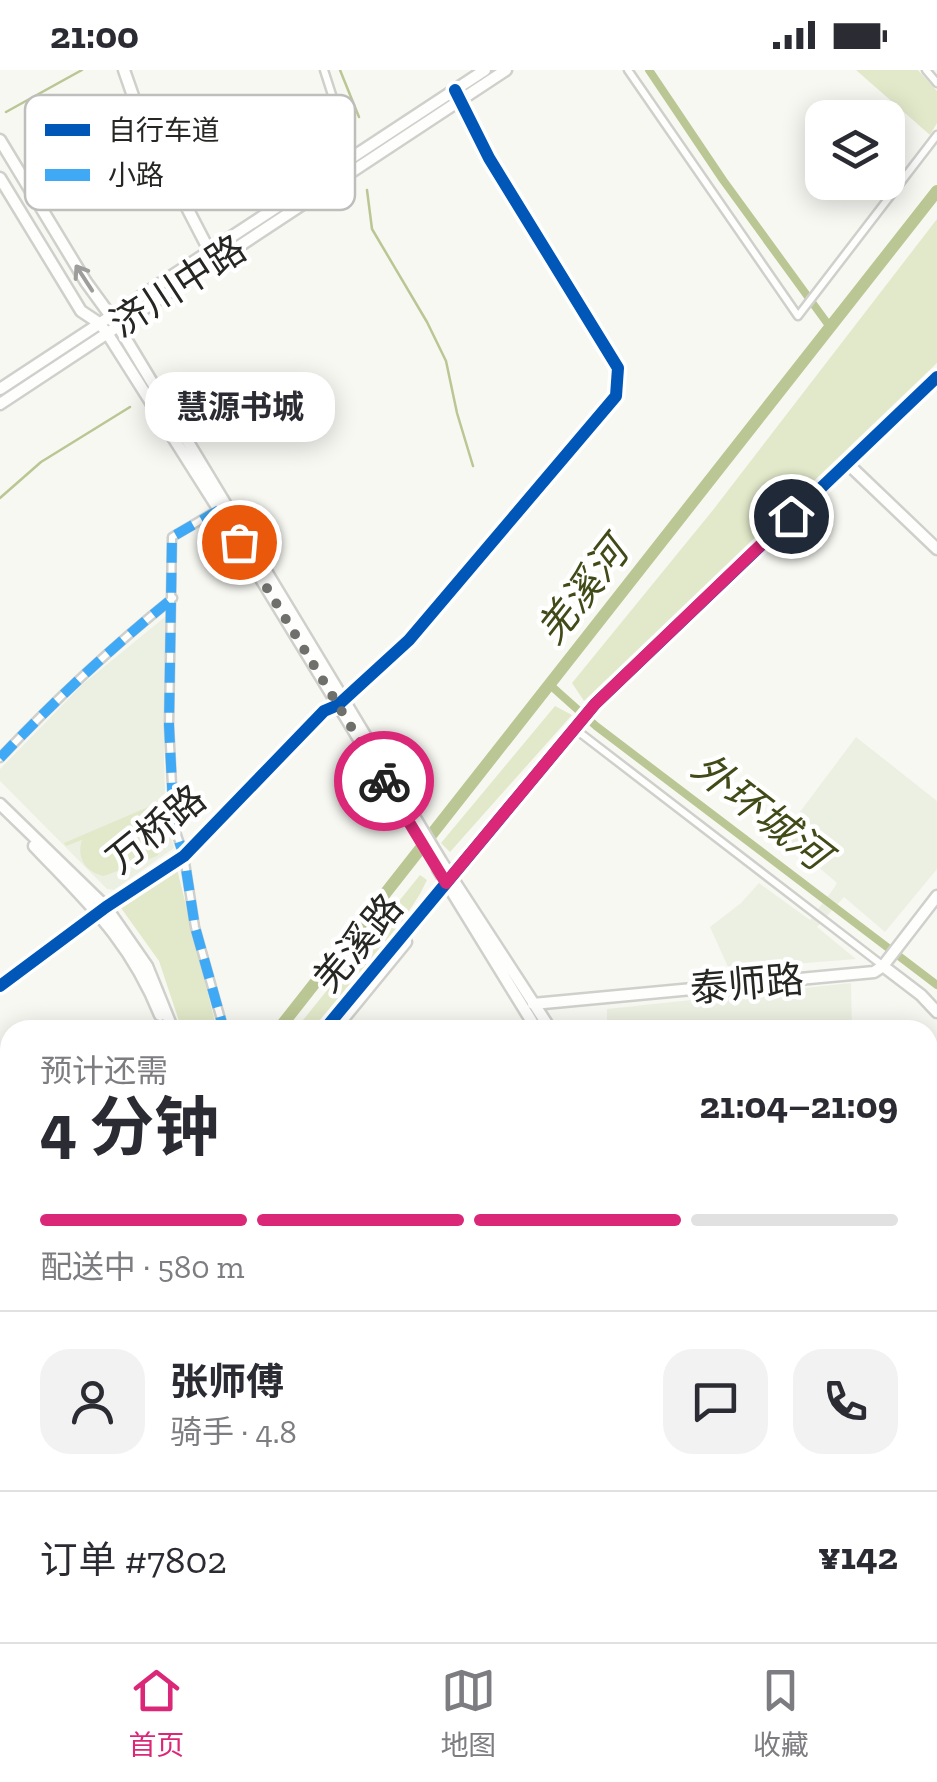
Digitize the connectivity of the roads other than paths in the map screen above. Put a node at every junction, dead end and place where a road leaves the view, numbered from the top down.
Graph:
1 (124, 70) edge
2 (324, 70) edge
3 (486, 70) edge
4 (506, 70) edge
5 (628, 70) edge
6 (926, 70) edge
7 (937, 82) edge
8 (133, 95) edge
9 (332, 95) edge
10 (457, 95) junction
11 (937, 135) edge
12 (0, 140) edge
13 (355, 156) edge
14 (355, 162) edge
15 (0, 178) edge
16 (25, 181) edge
17 (42, 210) edge
18 (189, 210) edge
19 (277, 210) edge
20 (283, 210) edge
21 (213, 256) junction
22 (114, 321) junction
23 (103, 328) junction
24 (937, 377) edge
25 (0, 389) edge
26 (0, 404) edge
27 (847, 463) junction
28 (219, 510) junction
29 (937, 550) edge
30 (173, 598) junction
31 (341, 701) junction
32 (574, 729) junction
33 (0, 758) edge
34 (0, 808) edge
35 (184, 856) junction
36 (451, 883) junction
37 (937, 896) edge
38 (102, 909) junction
39 (886, 962) junction
40 (0, 986) edge
41 (535, 1004) junction
42 (522, 1006) junction
43 (937, 1012) edge
44 (166, 1020) edge
45 (221, 1020) edge
46 (333, 1020) edge
47 (342, 1020) edge
48 (531, 1020) edge
49 (545, 1020) edge

1 - 8 main road
2 - 9 street
3 - 10 main road, 济川中路
4 - 10 main road, 济川中路
5 - 11 street
6 - 7 street
10 - 13 main road, 济川中路
10 - 14 main road, 济川中路
10 - 31 street
16 -> 12 main road
15 - 23 main road
22 -> 17 main road
18 - 21 main road
19 - 21 main road, 济川中路
20 - 21 main road, 济川中路
21 - 22 main road, 济川中路
22 - 23 main road, 济川中路
22 - 31 main road
23 - 25 main road, 济川中路
23 - 26 main road, 济川中路
23 - 28 main road
24 - 27 main road, 羌溪路
27 - 29 main road
27 - 32 main road, 羌溪路
28 - 30 street
28 - 31 main road
30 - 33 street
30 - 35 street
31 - 35 main road, 万桥路
31 - 36 main road
32 - 36 main road, 羌溪路
32 - 39 street
34 - 38 main road
35 - 38 main road, 万桥路
35 - 45 street
36 - 41 main road
36 - 42 main road
36 - 46 main road, 羌溪路
36 - 47 main road, 羌溪路
37 - 39 main road
38 - 40 main road, 万桥路
38 - 44 main road
39 - 41 main road, 泰师路
39 - 43 main road
41 - 42 main road, 泰师路
41 - 49 main road
42 - 48 main road

